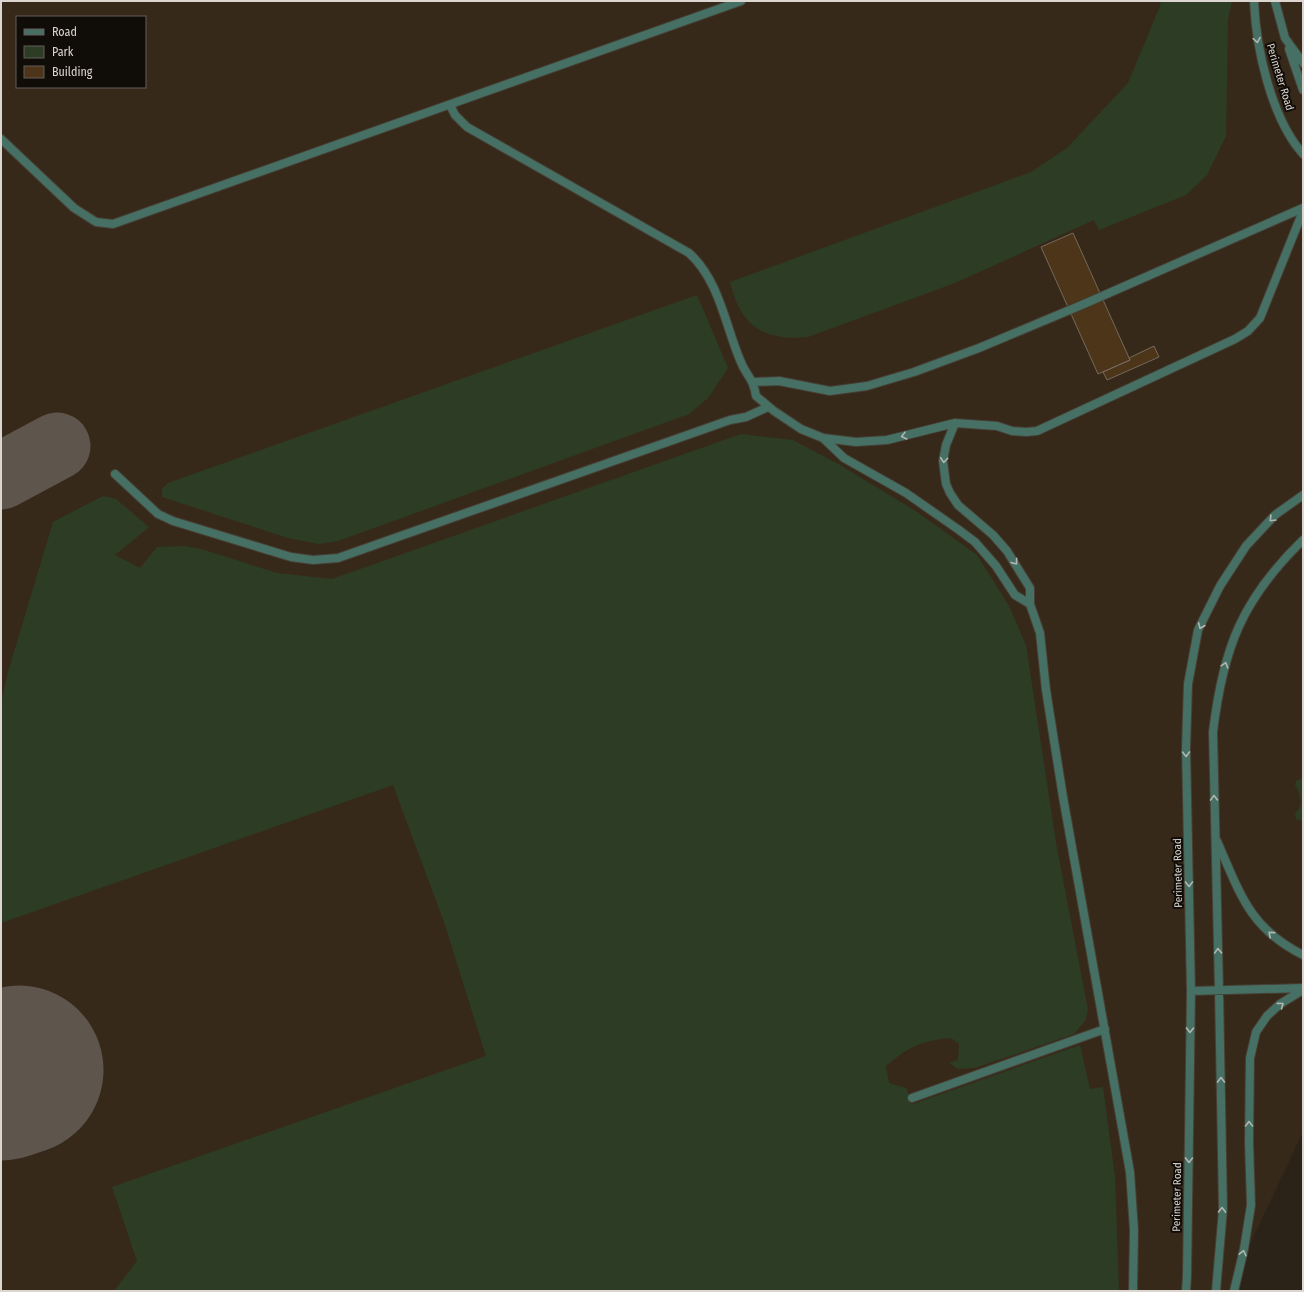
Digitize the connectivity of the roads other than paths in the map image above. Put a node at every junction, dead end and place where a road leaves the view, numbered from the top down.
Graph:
1 (741, 1) edge
2 (1254, 1) edge
3 (1275, 1) edge
4 (1285, 38) junction
5 (1303, 62) edge
6 (1303, 90) edge
7 (450, 105) junction
8 (1, 139) edge
9 (1303, 154) edge
10 (1303, 208) edge
11 (1303, 212) edge
12 (754, 382) junction
13 (768, 407) junction
14 (955, 423) junction
15 (823, 438) junction
16 (115, 474) dead end
17 (1303, 495) edge
18 (1303, 540) edge
19 (1030, 604) junction
20 (1215, 837) junction
21 (1303, 955) edge
22 (1303, 989) edge
23 (1219, 990) junction
24 (1191, 991) junction
25 (1105, 1029) junction
26 (912, 1098) dead end
27 (1133, 1291) edge
28 (1186, 1291) edge
29 (1216, 1291) edge
30 (1234, 1291) edge

1 - 7 street
2 -> 9 street, Perimeter Road
3 - 4 street, Perimeter Road
4 - 5 street, Perimeter Road
4 - 6 street
7 - 8 street
7 - 12 street
10 - 12 street
11 - 14 street
12 - 13 street
13 - 15 street
13 - 16 street
14 -> 15 street
14 -> 19 street
15 - 19 street
17 -> 24 street, Perimeter Road
20 -> 18 street
19 - 25 street
21 -> 20 street
23 -> 20 street
22 - 23 street
30 -> 22 street
23 - 24 street
29 -> 23 street
24 -> 28 street, Perimeter Road
25 - 26 street
25 - 27 street

